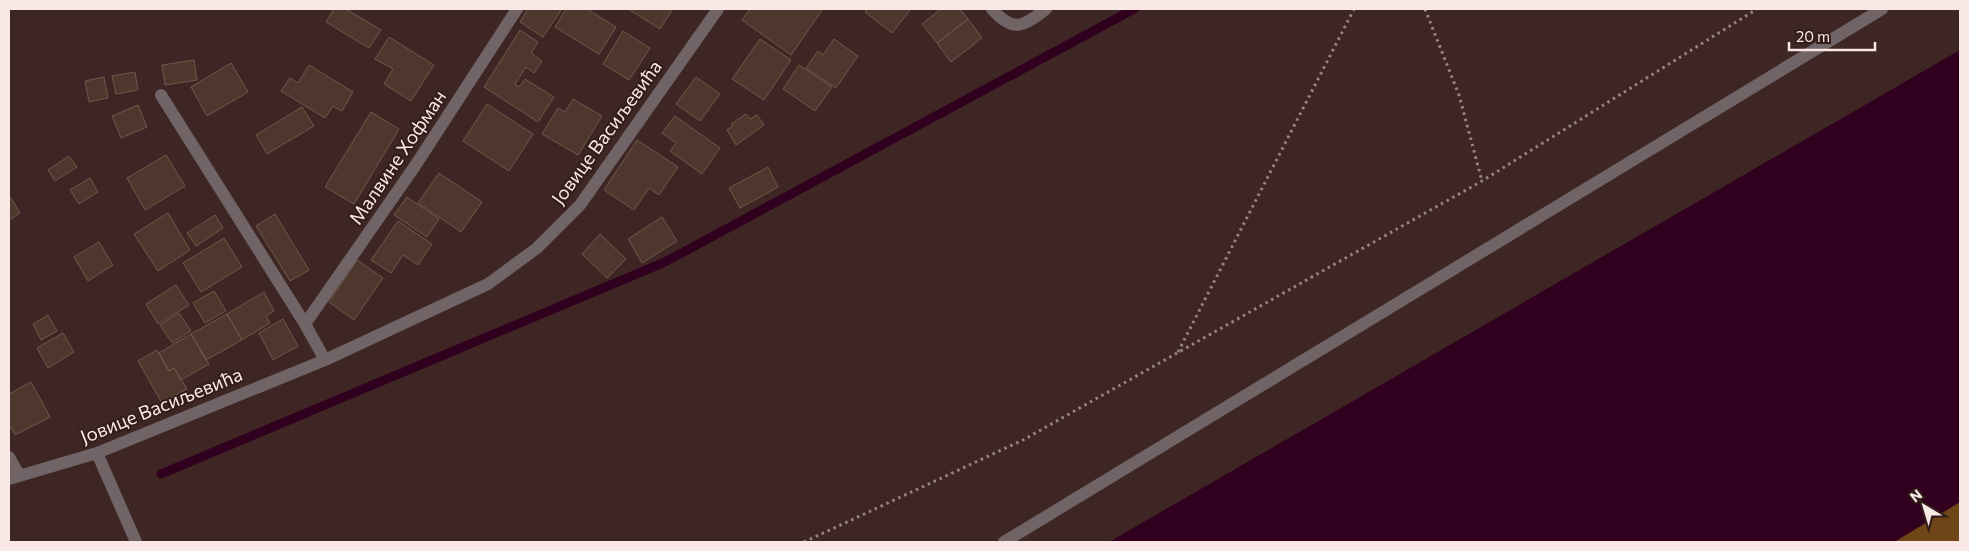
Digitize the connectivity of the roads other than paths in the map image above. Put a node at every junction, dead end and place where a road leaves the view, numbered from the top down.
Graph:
1 (517, 9) edge
2 (718, 9) edge
3 (992, 9) edge
4 (1046, 9) edge
5 (1882, 9) edge
6 (162, 94) dead end
7 (305, 324) junction
8 (325, 360) junction
9 (97, 453) junction
10 (9, 456) edge
11 (14, 477) edge
12 (136, 542) edge
13 (1004, 542) edge

1 - 7 street, Малвине Хофман
2 - 8 street, Јовице Васиљевића
3 - 4 street
5 - 13 street
6 - 7 street
7 - 8 street
8 - 9 street, Јовице Васиљевића
9 - 11 street, Јовице Васиљевића
9 - 12 street
10 - 11 street

